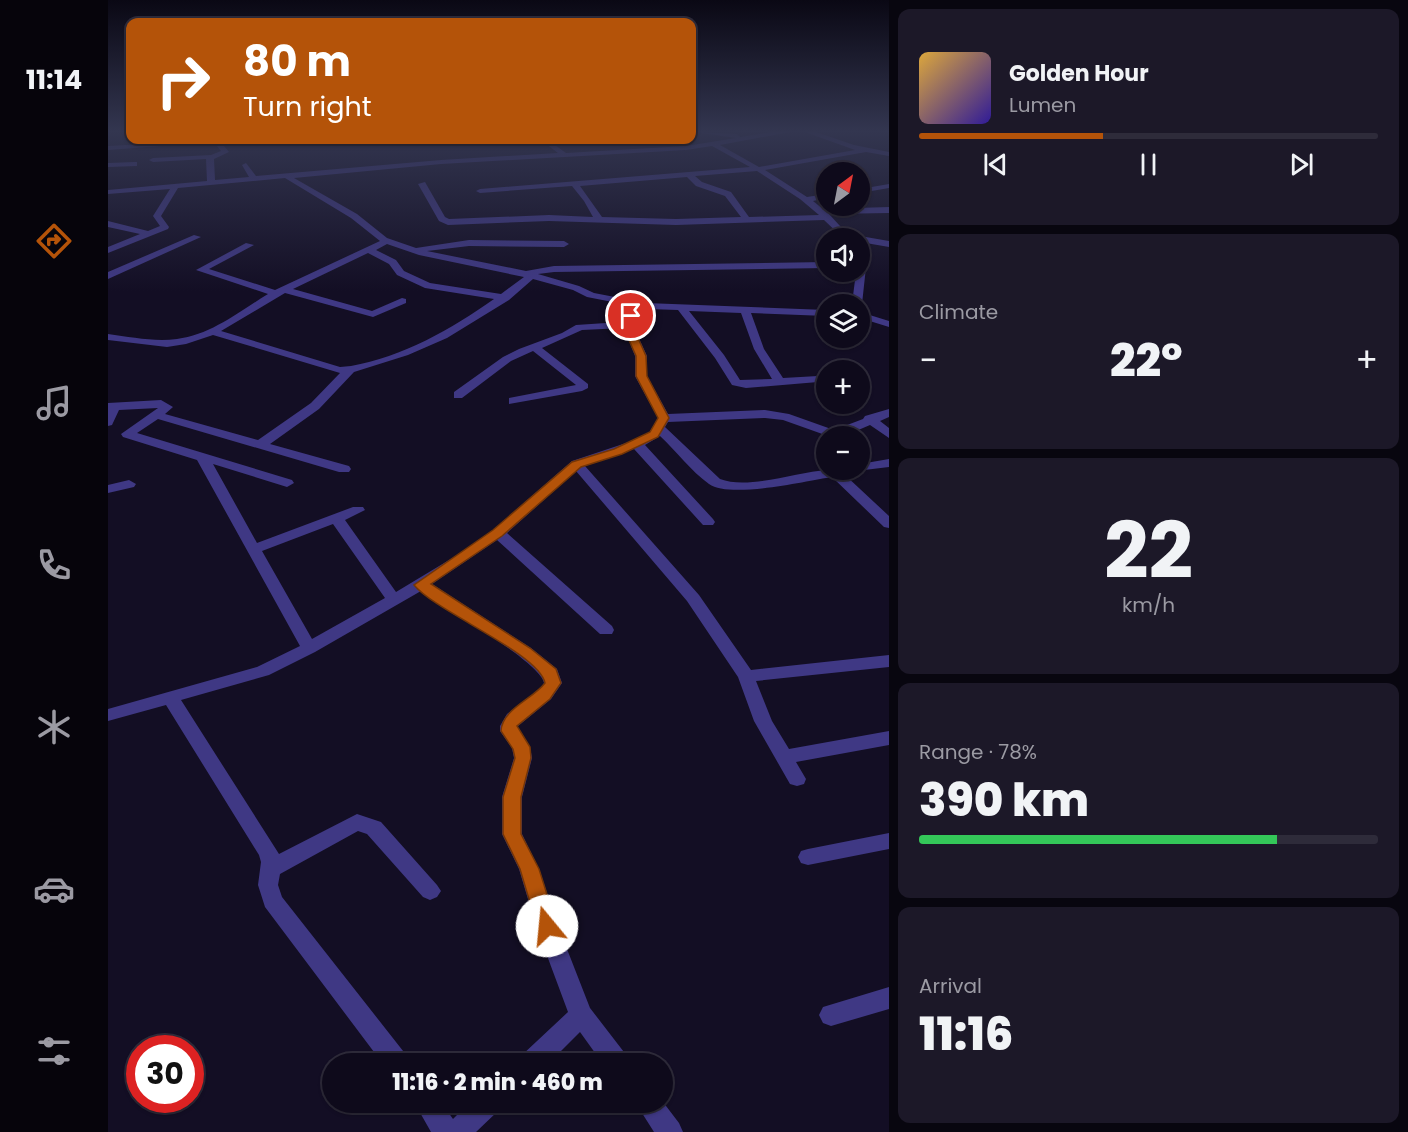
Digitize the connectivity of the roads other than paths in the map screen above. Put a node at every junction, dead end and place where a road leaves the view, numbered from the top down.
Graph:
1 (422, 184) dead end
2 (201, 185) edge
3 (301, 185) edge
4 (563, 185) edge
5 (575, 185) edge
6 (701, 185) edge
7 (782, 185) edge
8 (889, 186) edge
9 (175, 187) junction
10 (870, 189) edge
11 (480, 191) dead end
12 (108, 192) edge
13 (816, 198) edge
14 (805, 200) junction
15 (816, 208) edge
16 (889, 210) edge
17 (870, 212) edge
18 (827, 216) junction
19 (599, 219) junction
20 (889, 219) edge
21 (748, 220) junction
22 (108, 224) edge
23 (839, 228) edge
24 (150, 233) junction
25 (161, 236) dead end
26 (173, 240) dead end
27 (387, 241) junction
28 (870, 241) edge
29 (198, 242) dead end
30 (184, 243) junction
31 (564, 244) dead end
32 (889, 244) edge
33 (249, 245) dead end
34 (108, 250) edge
35 (368, 250) junction
36 (415, 251) junction
37 (816, 265) edge
38 (529, 275) junction
39 (108, 276) edge
40 (280, 291) junction
41 (505, 298) junction
42 (402, 301) dead end
43 (646, 306) junction
44 (682, 308) junction
45 (745, 310) junction
46 (816, 313) edge
47 (870, 318) edge
48 (889, 324) edge
49 (628, 325) junction
50 (210, 331) junction
51 (108, 337) edge
52 (534, 347) junction
53 (350, 370) junction
54 (816, 379) edge
55 (779, 382) junction
56 (458, 395) dead end
57 (513, 400) dead end
58 (112, 407) edge
59 (889, 412) edge
60 (156, 415) junction
61 (869, 419) junction
62 (108, 422) edge
63 (662, 423) junction
64 (889, 434) edge
65 (637, 444) junction
66 (260, 445) junction
67 (202, 457) junction
68 (889, 463) edge
69 (576, 464) junction
70 (870, 466) edge
71 (344, 469) dead end
72 (816, 475) edge
73 (843, 480) edge
74 (287, 483) dead end
75 (129, 484) dead end
76 (108, 489) edge
77 (358, 510) dead end
78 (336, 518) junction
79 (708, 522) dead end
80 (889, 524) edge
81 (498, 533) junction
82 (254, 549) junction
83 (421, 585) junction
84 (394, 600) junction
85 (606, 630) dead end
86 (309, 648) junction
87 (889, 661) edge
88 (746, 676) junction
89 (170, 698) junction
90 (108, 715) edge
91 (889, 738) edge
92 (784, 757) junction
93 (797, 779) dead end
94 (889, 841) edge
95 (808, 857) dead end
96 (270, 869) junction
97 (430, 891) dead end
98 (889, 998) edge
99 (580, 1015) junction
100 (831, 1015) dead end
101 (390, 1053) edge
102 (541, 1053) edge
103 (609, 1053) edge
104 (433, 1113) edge
105 (478, 1113) edge
106 (655, 1113) edge
107 (446, 1132) edge
108 (458, 1132) edge
109 (670, 1132) edge

1 - 19 street
2 - 9 street
3 - 27 street
4 - 11 street
5 - 19 street
6 - 21 street
7 - 14 street
8 - 10 street
9 - 12 street
9 - 24 street
13 - 14 street
14 - 15 street
16 - 17 street
18 - 20 street
18 - 21 street
18 - 23 street
19 - 21 street
22 - 24 street
24 - 25 street
24 - 34 street
26 - 30 street
27 - 35 street
27 - 36 street
28 - 32 street
29 - 30 street
30 - 39 street
31 - 36 street
33 - 40 street
35 - 40 street
35 - 41 street
36 - 38 street
37 - 38 street
38 - 41 street
38 - 43 street
40 - 42 street
40 - 50 street
41 - 53 street
43 - 44 street
43 - 49 street
44 - 45 street
44 - 55 street
45 - 46 street
45 - 55 street
47 - 48 street
49 - 52 street
49 - 63 street
50 - 51 street
50 - 53 street
52 - 56 street
52 - 57 street
53 - 66 street
54 - 55 street
58 - 60 street
58 - 62 street
59 - 61 street
60 - 66 street
60 - 67 street
61 - 63 street
61 - 64 street
63 - 65 street
63 - 72 street
65 - 69 street
65 - 79 street
66 - 71 street
67 - 74 street
67 - 82 street
68 - 70 street
69 - 81 street
69 - 88 street
73 - 80 street
75 - 76 street
77 - 78 street
78 - 82 street
78 - 84 street
81 - 83 street
81 - 85 street
82 - 86 street
83 - 84 street
83 - 99 street
84 - 86 street
86 - 89 street
87 - 88 street
88 - 92 street
89 - 90 street
89 - 96 street
91 - 92 street
92 - 93 street
94 - 95 street
96 - 97 street
96 - 101 street
98 - 100 street
99 - 102 street
99 - 103 street
104 - 107 street
105 - 108 street
106 - 109 street

